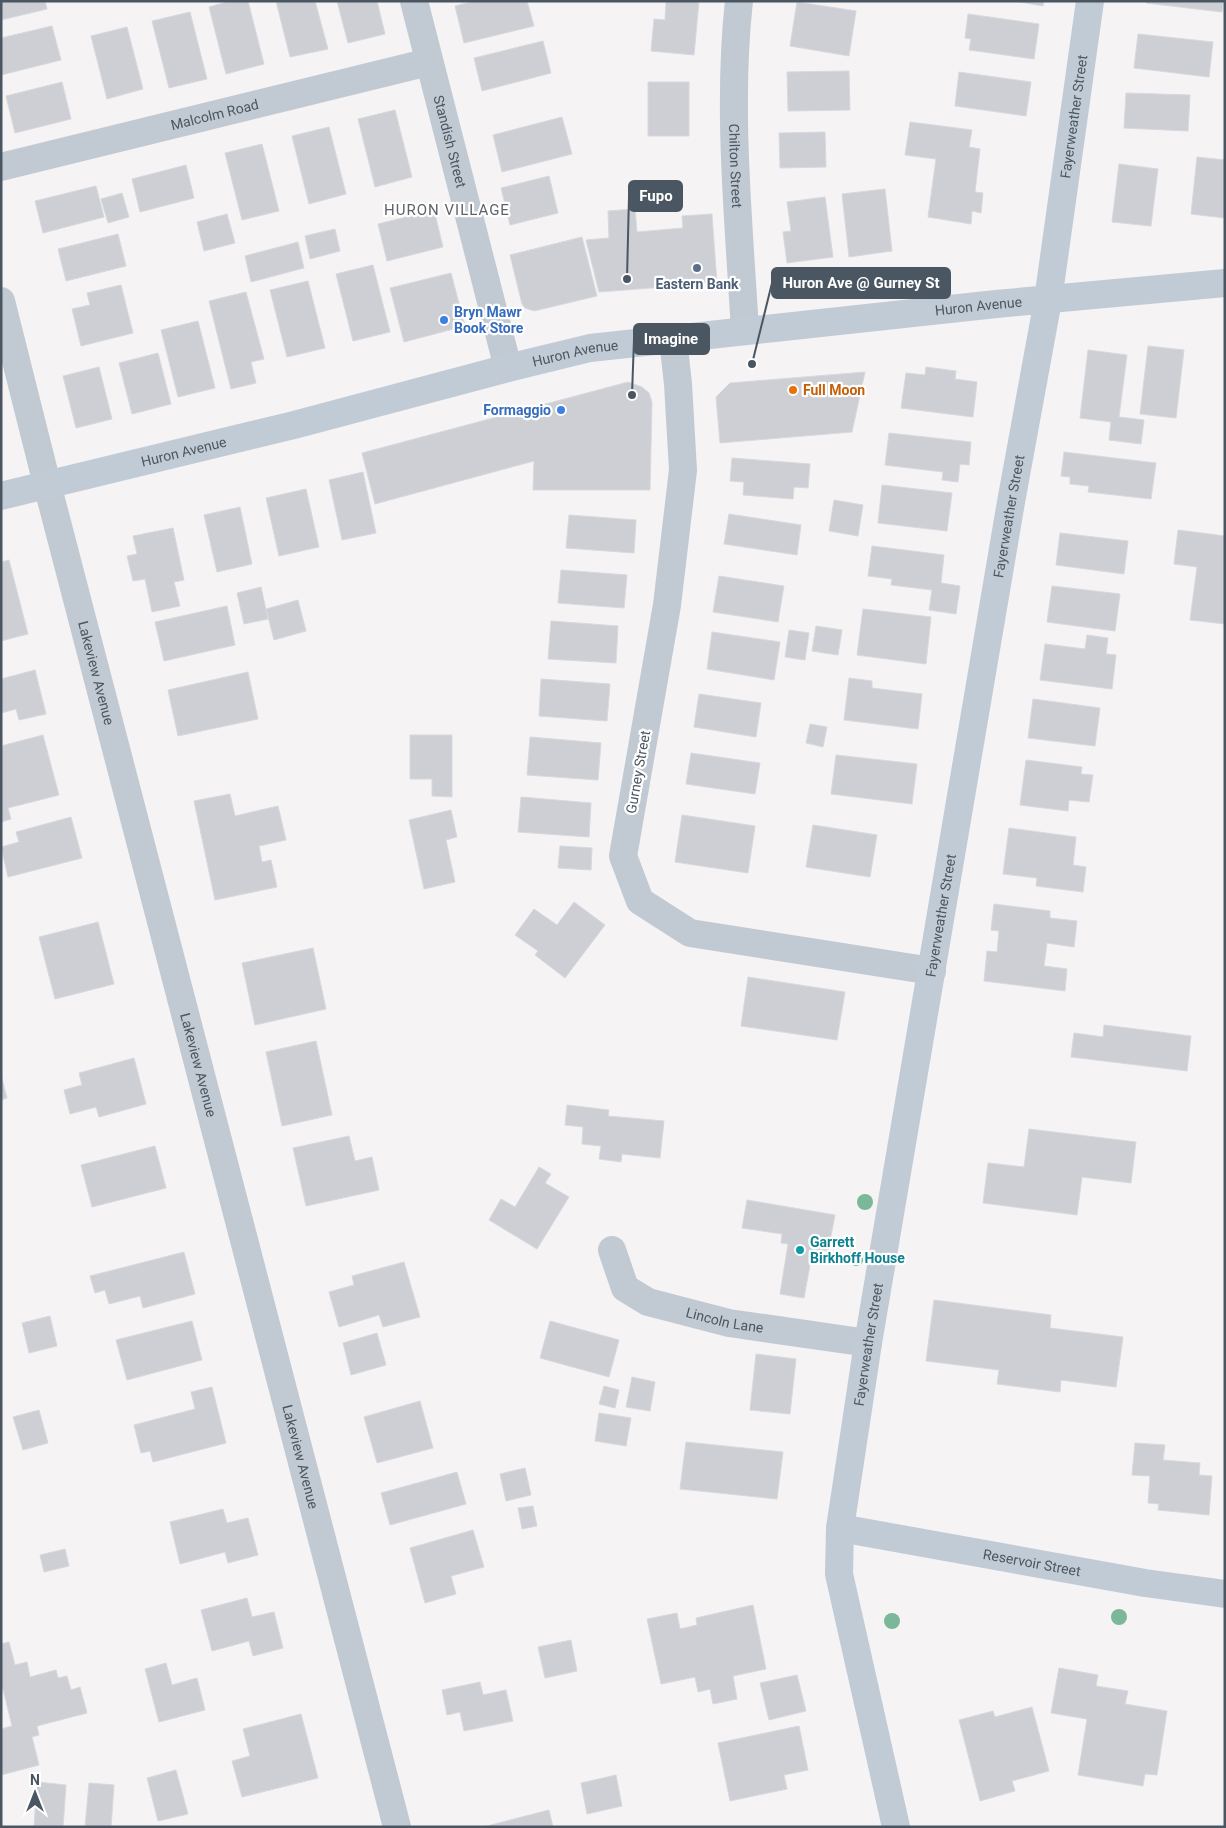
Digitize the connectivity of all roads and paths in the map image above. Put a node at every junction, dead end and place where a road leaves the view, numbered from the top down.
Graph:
1 (414, 1) edge
2 (739, 1) edge
3 (1090, 1) edge
4 (429, 62) junction
5 (1, 167) edge
6 (1225, 283) edge
7 (1048, 300) junction
8 (1, 301) edge
9 (745, 331) junction
10 (673, 339) junction
11 (508, 368) junction
12 (47, 484) junction
13 (1, 496) edge
14 (932, 971) junction
15 (612, 1250) dead end
16 (868, 1343) junction
17 (840, 1528) junction
18 (1225, 1594) edge
19 (397, 1827) edge
20 (896, 1827) edge

1 - 4 street, Standish Street
2 - 9 street, Chilton Street
3 - 7 street, Fayerweather Street
4 - 5 street, Malcolm Road
4 - 11 street, Standish Street
6 - 7 street, Huron Avenue
7 - 9 street, Huron Avenue
7 - 14 street, Fayerweather Street
8 - 12 street, Lakeview Avenue
9 - 10 street, Huron Avenue
10 - 11 street, Huron Avenue
10 - 14 street, Gurney Street
11 - 12 street, Huron Avenue
12 - 13 street, Huron Avenue
12 - 19 street, Lakeview Avenue
14 - 16 street, Fayerweather Street
15 - 16 street, Lincoln Lane
16 - 17 street, Fayerweather Street
17 - 18 street, Reservoir Street
17 - 20 street, Fayerweather Street

